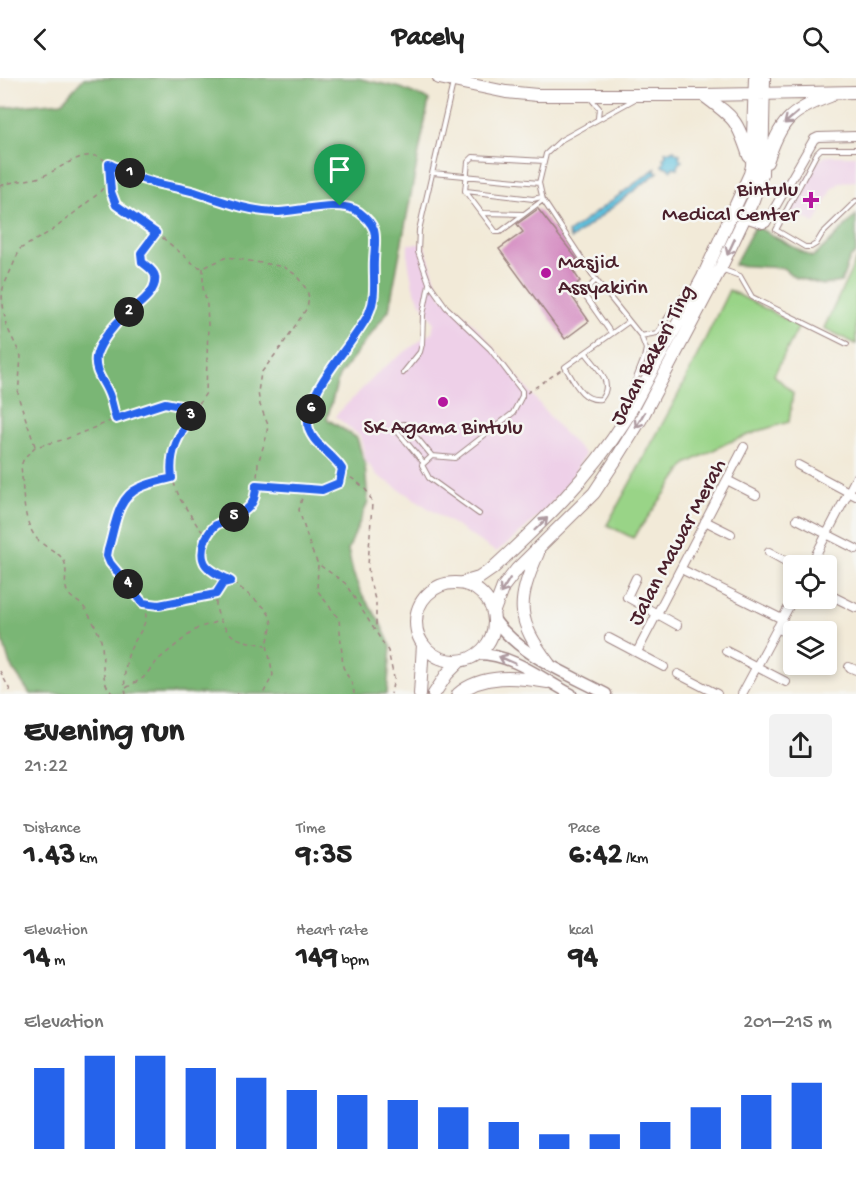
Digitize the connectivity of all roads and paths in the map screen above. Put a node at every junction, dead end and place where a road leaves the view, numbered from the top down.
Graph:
1 (439, 78) edge
2 (755, 78) edge
3 (764, 78) edge
4 (453, 82) junction
5 (851, 92) edge
6 (587, 94) junction
7 (759, 94) junction
8 (643, 95) junction
9 (703, 95) junction
10 (598, 119) junction
11 (856, 136) edge
12 (856, 149) edge
13 (544, 161) junction
14 (109, 164) junction
15 (752, 166) junction
16 (433, 173) junction
17 (762, 174) junction
18 (466, 176) junction
19 (111, 178) junction
20 (539, 183) junction
21 (0, 186) edge
22 (465, 191) junction
23 (542, 198) junction
24 (856, 201) edge
25 (482, 213) junction
26 (524, 214) junction
27 (745, 218) junction
28 (156, 233) junction
29 (203, 268) junction
30 (720, 269) junction
31 (703, 277) junction
32 (596, 280) junction
33 (429, 283) junction
34 (628, 322) junction
35 (611, 333) junction
36 (641, 336) junction
37 (847, 344) dead end
38 (586, 353) junction
39 (565, 367) junction
40 (404, 373) dead end
41 (522, 396) junction
42 (196, 409) junction
43 (116, 419) junction
44 (613, 440) junction
45 (35, 447) junction
46 (744, 447) dead end
47 (432, 456) junction
48 (423, 462) junction
49 (798, 465) dead end
50 (343, 473) junction
51 (172, 478) junction
52 (856, 478) edge
53 (727, 480) junction
54 (256, 485) junction
55 (304, 490) junction
56 (852, 494) edge
57 (756, 495) dead end
58 (479, 514) dead end
59 (797, 519) dead end
60 (705, 521) junction
61 (827, 533) junction
62 (731, 534) dead end
63 (207, 536) junction
64 (541, 547) junction
65 (856, 549) edge
66 (769, 552) dead end
67 (816, 555) edge
68 (783, 560) edge
69 (318, 564) junction
70 (681, 569) junction
71 (636, 578) dead end
72 (231, 581) junction
73 (462, 584) junction
74 (216, 594) junction
75 (837, 598) edge
76 (143, 603) junction
77 (856, 608) edge
78 (787, 609) edge
79 (657, 614) junction
80 (494, 616) junction
81 (782, 619) junction
82 (219, 621) junction
83 (677, 625) dead end
84 (777, 628) junction
85 (376, 631) junction
86 (783, 631) edge
87 (609, 638) dead end
88 (423, 644) junction
89 (267, 645) junction
90 (726, 651) dead end
91 (637, 652) junction
92 (478, 654) junction
93 (460, 661) junction
94 (549, 664) junction
95 (757, 666) junction
96 (664, 667) dead end
97 (0, 671) edge
98 (678, 674) dead end
99 (548, 682) junction
100 (786, 682) dead end
101 (125, 688) junction
102 (12, 694) edge
103 (113, 694) edge
104 (126, 694) edge
105 (237, 694) edge
106 (243, 694) edge
107 (262, 694) edge
108 (354, 694) edge
109 (391, 694) edge
110 (420, 694) edge
111 (435, 694) edge
112 (458, 694) edge
113 (571, 694) edge
114 (606, 694) edge
115 (717, 694) edge
116 (742, 694) edge

1 - 4 main road
2 - 7 main road, Jalan Bakeri Ting
3 - 7 main road, Jalan Bakeri Ting
4 - 6 main road
4 - 16 lane
5 - 7 main road
5 -> 17 main road
6 - 8 main road
6 - 10 lane
7 - 9 main road
7 - 15 main road, Jalan Bakeri Ting
7 - 17 main road, Jalan Bakeri Ting
8 - 9 main road
8 - 10 lane
9 - 15 main road
10 - 13 lane
11 - 27 street
12 - 24 lane
13 - 18 lane
13 - 20 lane
14 - 19 path
14 - 21 path
14 - 50 path
15 - 31 main road, Jalan Bakeri Ting
16 - 18 lane
16 - 33 lane
17 - 27 main road, Jalan Bakeri Ting
18 - 20 lane
18 - 22 lane
19 - 28 path
19 - 45 path
20 - 23 lane
22 - 23 lane
22 - 25 lane
23 - 26 lane
23 - 32 lane
25 - 26 lane
25 - 26 lane
27 -> 30 main road, Jalan Bakeri Ting
28 - 29 path
28 - 43 path
29 - 42 path
29 - 54 path
30 - 37 lane
30 -> 64 main road, Jalan Bakeri Ting
31 - 36 lane
31 - 44 main road, Jalan Bakeri Ting
32 - 34 lane
32 - 35 lane
33 - 40 lane
33 - 41 lane
34 - 35 lane
34 - 36 lane
35 - 38 lane
36 - 44 lane
38 - 39 lane
38 - 39 lane
39 - 41 path
41 - 47 lane
42 - 43 path
42 - 51 path
43 - 45 path
73 -> 44 main road, Jalan Bakeri Ting
45 - 103 path
46 - 53 street, Jalan Mawar Merah
47 - 48 lane
47 - 48 lane
48 - 58 lane
49 - 56 street
50 - 55 path
50 - 85 path
51 - 63 path
51 - 76 path
52 - 56 street
53 - 57 street
53 - 60 street, Jalan Mawar Merah
54 - 55 path
54 - 63 path
55 - 69 path
56 - 61 street
59 - 61 street
60 - 62 street
60 - 70 street, Jalan Mawar Merah
61 - 65 street
61 - 67 street
63 - 72 path
64 -> 80 main road, Jalan Bakeri Ting
64 - 94 main road
66 - 68 street
69 - 85 path
69 - 108 path
70 - 79 street, Jalan Mawar Merah
70 - 81 street
71 - 79 street
72 - 74 path
72 - 89 path
73 - 80 main road
73 - 88 main road
74 - 76 path
74 - 82 path
75 - 77 street
76 - 101 path
78 - 81 street
79 - 83 street
79 - 91 street, Jalan Mawar Merah
80 - 92 main road
80 - 94 main road
81 - 84 street
82 - 89 path
82 - 101 path
84 - 86 street
84 - 95 street
85 - 109 path
87 - 91 street
88 - 93 main road
88 - 110 main road
89 - 107 path
90 - 95 street
91 - 96 street
92 - 93 main road
99 -> 92 main road
93 - 111 main road
94 - 114 main road
95 - 100 street
95 - 116 street
97 - 102 path
98 - 115 street
99 - 112 main road
99 - 113 main road
101 - 104 path
105 - 106 path

